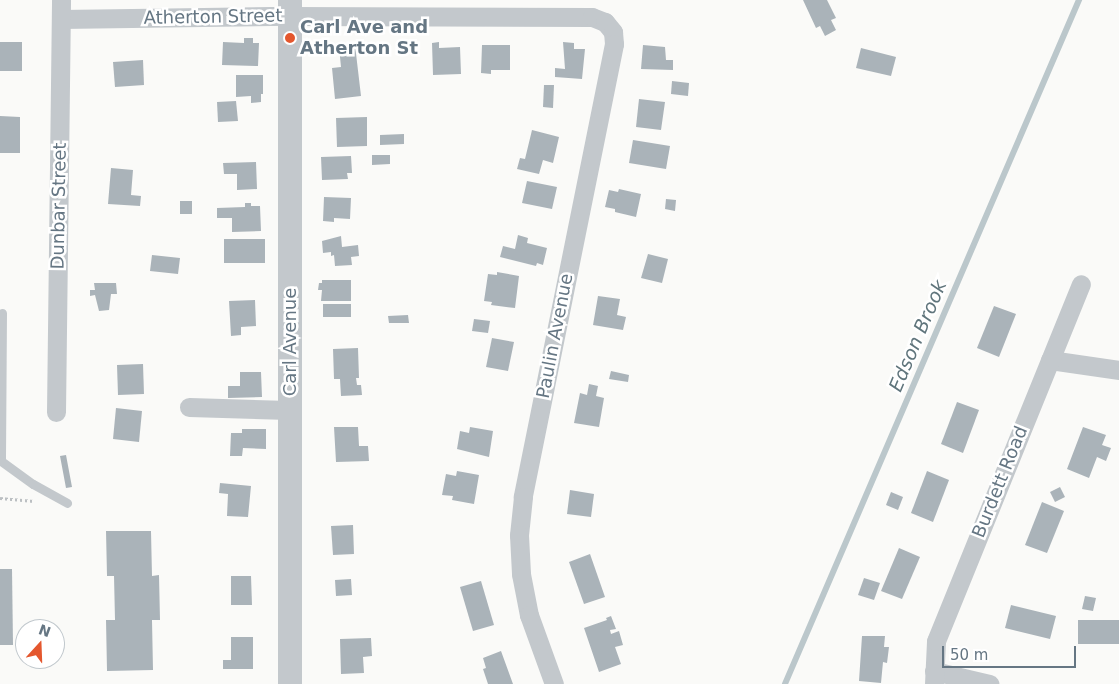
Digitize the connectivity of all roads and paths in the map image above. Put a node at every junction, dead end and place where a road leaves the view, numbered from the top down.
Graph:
1 (61, 0) edge
2 (290, 8) edge
3 (574, 9) edge
4 (61, 19) junction
5 (1081, 284) dead end
6 (2, 313) dead end
7 (1050, 360) junction
8 (1119, 370) edge
9 (189, 407) dead end
10 (290, 410) junction
11 (56, 412) dead end
12 (1, 461) edge
13 (67, 503) dead end
14 (934, 677) edge
15 (290, 684) edge
16 (554, 684) edge
17 (990, 684) edge

1 - 4 street, Dunbar Street
2 - 3 street, Atherton Street
2 - 4 street, Atherton Street
2 - 10 street, Carl Avenue
3 - 16 street, Paulin Avenue
4 - 11 street, Dunbar Street
5 - 7 street, Burdett Road
6 - 12 lane
7 - 8 street
7 - 14 street, Burdett Road
9 - 10 street
10 - 15 street, Carl Avenue
12 - 13 lane
14 - 17 street

